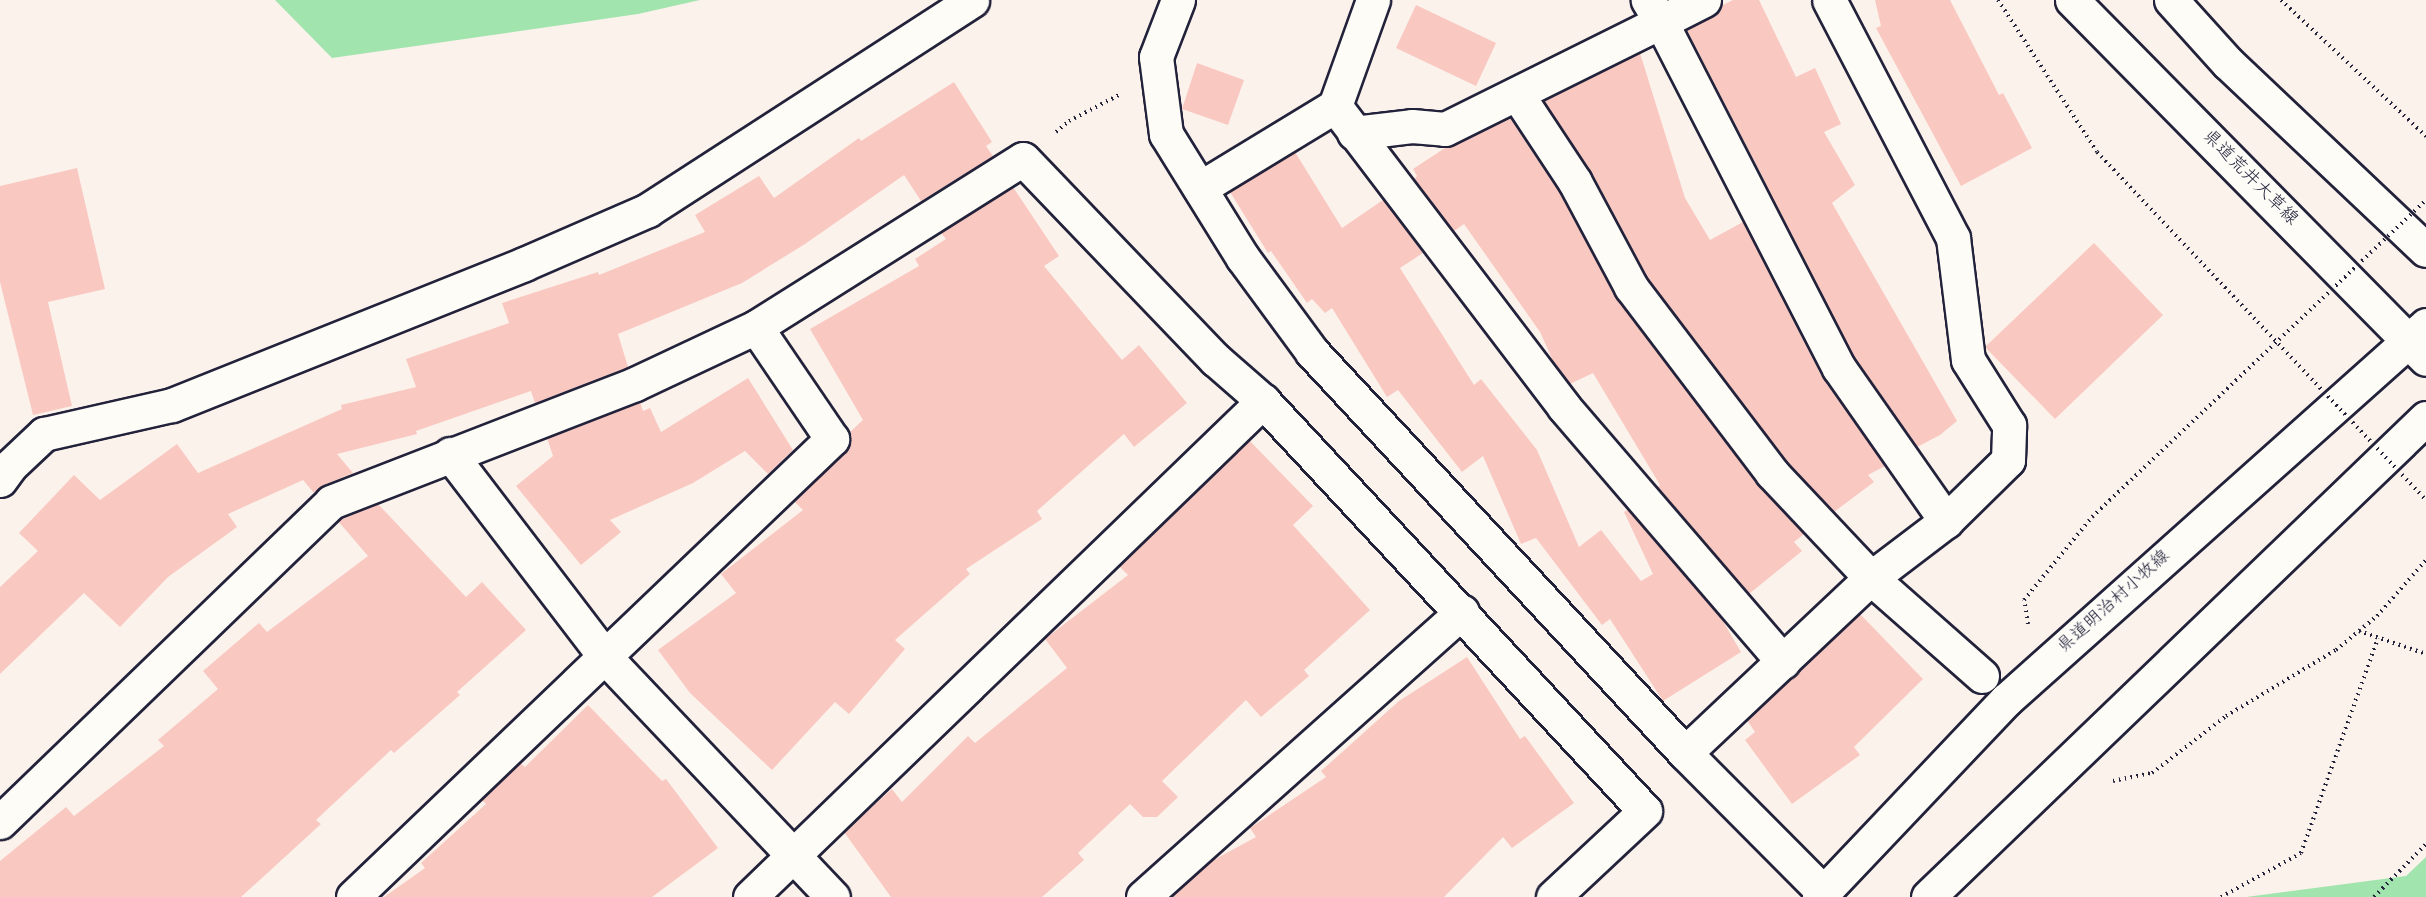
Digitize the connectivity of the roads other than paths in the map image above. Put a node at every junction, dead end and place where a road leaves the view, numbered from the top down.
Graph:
1 (972, 0) edge
2 (1178, 0) edge
3 (1373, 0) edge
4 (1704, 0) edge
5 (1829, 0) edge
6 (2072, 0) edge
7 (2171, 0) edge
8 (1655, 11) edge
9 (1517, 94) junction
10 (1335, 106) junction
11 (1354, 133) junction
12 (1200, 188) junction
13 (2426, 250) edge
14 (756, 327) junction
15 (2420, 342) edge
16 (1263, 401) junction
17 (2426, 418) edge
18 (450, 454) junction
19 (0, 480) edge
20 (1946, 521) junction
21 (1872, 578) junction
22 (1462, 612) junction
23 (605, 657) junction
24 (1783, 662) junction
25 (1982, 675) dead end
26 (1685, 753) junction
27 (0, 822) edge
28 (794, 856) junction
29 (1821, 895) edge
30 (353, 897) edge
31 (750, 897) edge
32 (833, 897) edge
33 (1143, 897) edge
34 (1552, 897) edge
35 (1928, 897) edge

1 - 19 street
2 - 12 street
3 - 10 street
4 - 8 street
5 - 20 street
6 - 15 street, 県道荒井大草線
7 - 13 street
8 - 9 street
8 - 20 street
9 - 11 street
9 - 21 street
10 - 11 street
10 - 12 street
11 - 24 street
12 - 26 street
14 - 16 street
14 - 18 street
14 - 23 street
15 - 29 street, 県道明治村小牧線
16 - 22 street
16 - 28 street
17 - 35 street
18 - 23 street
18 - 27 street
20 - 21 street
21 - 24 street
21 - 25 street
22 - 33 street
22 - 34 street
23 - 28 street
23 - 30 street
24 - 26 street
26 - 29 street
28 - 31 street
28 - 32 street

